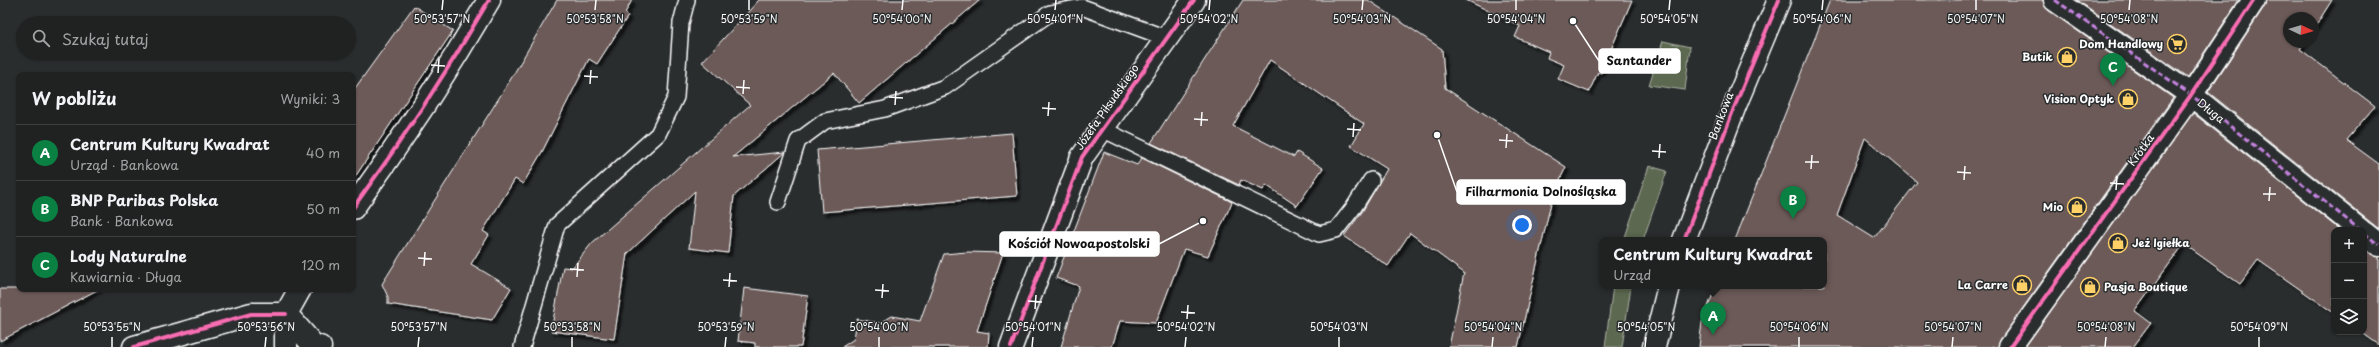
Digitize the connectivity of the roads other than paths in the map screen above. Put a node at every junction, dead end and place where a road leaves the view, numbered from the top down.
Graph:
1 (489, 0) edge
2 (687, 0) edge
3 (1194, 0) edge
4 (1779, 0) edge
5 (2056, 0) edge
6 (2254, 0) edge
7 (1166, 38) junction
8 (2191, 95) junction
9 (1102, 129) junction
10 (1370, 180) dead end
11 (778, 202) dead end
12 (356, 204) edge
13 (2356, 227) edge
14 (2367, 235) edge
15 (1685, 237) edge
16 (2379, 245) edge
17 (1668, 289) edge
18 (298, 292) edge
19 (286, 314) junction
20 (134, 347) edge
21 (286, 347) edge
22 (320, 347) edge
23 (522, 347) edge
24 (1010, 347) edge
25 (1654, 347) edge
26 (2010, 347) edge

1 - 12 street
2 - 23 lane
3 - 7 street, Józefa Piłsudskiego
4 - 15 street, Bankowa
5 - 8 street, Długa
6 - 8 street, Krótka
7 - 9 street, Józefa Piłsudskiego
7 - 11 lane
8 - 13 street, Długa
8 - 26 street, Krótka
9 - 10 lane
9 - 24 street, Józefa Piłsudskiego
14 - 16 street
17 - 25 street
18 - 19 street
19 - 20 street
19 - 21 street
19 - 22 street

